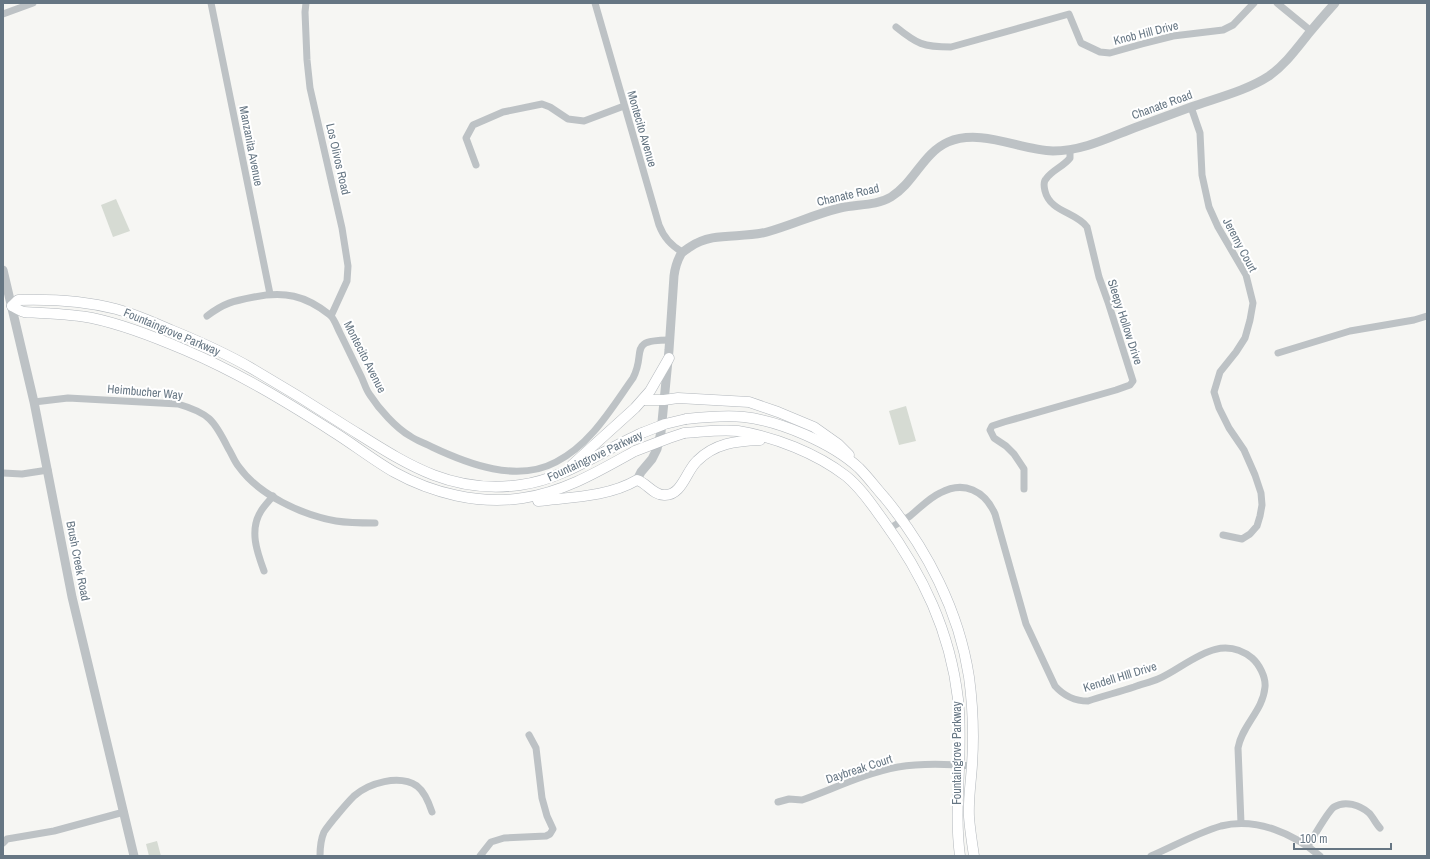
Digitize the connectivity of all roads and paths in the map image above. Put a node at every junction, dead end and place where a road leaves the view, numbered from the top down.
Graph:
1 (33, 3) edge
2 (211, 3) edge
3 (306, 3) edge
4 (595, 3) edge
5 (1254, 3) edge
6 (1278, 3) edge
7 (1335, 3) edge
8 (3, 14) edge
9 (896, 27) dead end
10 (1311, 31) junction
11 (624, 106) junction
12 (1191, 107) junction
13 (1070, 150) junction
14 (476, 165) dead end
15 (682, 252) junction
16 (3, 270) edge
17 (270, 294) junction
18 (8, 307) edge
19 (207, 316) dead end
20 (331, 316) junction
21 (1427, 316) edge
22 (670, 340) junction
23 (1278, 353) dead end
24 (669, 358) junction
25 (643, 400) junction
26 (664, 400) junction
27 (34, 402) junction
28 (792, 445) junction
29 (858, 468) junction
30 (48, 470) junction
31 (3, 473) edge
32 (544, 480) junction
33 (638, 480) junction
34 (1024, 489) dead end
35 (272, 496) junction
36 (502, 500) junction
37 (902, 520) junction
38 (375, 523) dead end
39 (889, 529) junction
40 (1223, 535) dead end
41 (264, 571) dead end
42 (530, 734) dead end
43 (960, 765) junction
44 (972, 766) junction
45 (778, 802) dead end
46 (124, 812) junction
47 (432, 812) dead end
48 (1241, 824) junction
49 (1380, 828) dead end
50 (3, 843) edge
51 (1308, 846) junction
52 (134, 856) edge
53 (320, 856) edge
54 (480, 856) edge
55 (960, 856) edge
56 (974, 856) edge
57 (1151, 856) edge
58 (1320, 856) edge

1 - 8 street
2 - 17 street, Manzanita Avenue
3 - 20 street, Los Olivos Road
4 - 11 street, Montecito Avenue
5 - 9 street, Knob Hill Drive
6 - 10 street
7 - 10 street, Chanate Road
10 - 12 street, Chanate Road
11 - 14 street
11 - 15 street, Montecito Avenue
12 - 13 street, Chanate Road
12 - 40 street, Jeremy Court
13 - 15 street, Chanate Road
13 - 34 street, Sleepy Hollow Drive
15 - 22 street
16 - 18 street, Brush Creek Road
17 - 19 street, Montecito Avenue
17 - 20 street, Montecito Avenue
18 - 27 street, Brush Creek Road
18 - 32 main road, Fountaingrove Parkway
18 - 36 main road, Fountaingrove Parkway
20 - 22 street, Montecito Avenue
21 - 23 street
22 - 24 street
24 - 25 main road
24 - 26 street
25 - 26 main road
25 - 32 main road
26 - 29 main road
26 - 33 street
27 - 30 street, Brush Creek Road
27 - 35 street, Heimbucher Way
28 - 33 main road
28 - 36 main road, Fountaingrove Parkway, bridge
28 - 39 main road, Fountaingrove Parkway
29 - 32 main road, Fountaingrove Parkway, bridge
29 - 37 main road, Fountaingrove Parkway
30 - 31 street
30 - 46 street, Brush Creek Road
33 - 36 main road
35 - 38 street, Heimbucher Way
35 - 41 street
37 - 39 street, Kendell HIll Drive
37 - 44 main road, Fountaingrove Parkway
37 - 48 street, Kendell HIll Drive
39 - 43 main road, Fountaingrove Parkway
42 - 54 street
43 - 44 street, Daybreak Court
43 - 45 street, Daybreak Court
43 - 55 main road, Fountaingrove Parkway
44 - 56 main road, Fountaingrove Parkway
46 - 50 street
46 - 52 street, Brush Creek Road
47 - 53 street
48 - 51 street
48 - 57 street
49 - 51 street
51 - 58 street

